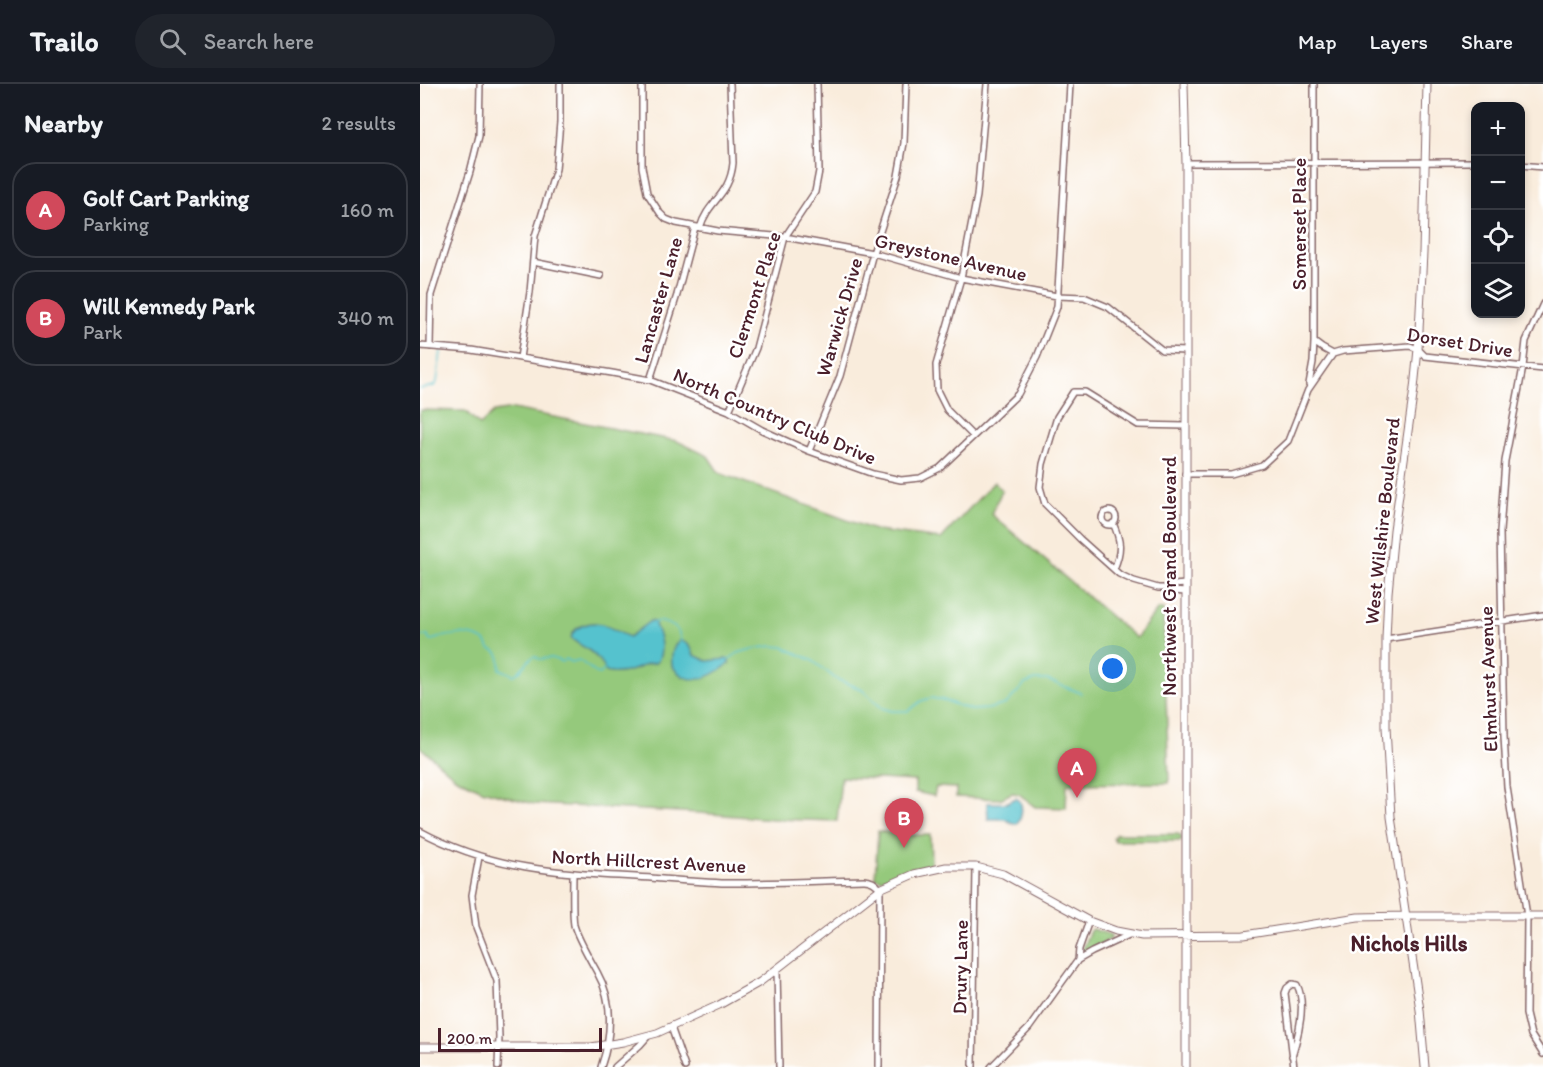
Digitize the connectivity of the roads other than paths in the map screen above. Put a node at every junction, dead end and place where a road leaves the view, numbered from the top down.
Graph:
1 (480, 84) edge
2 (560, 84) edge
3 (642, 84) edge
4 (730, 84) edge
5 (817, 84) edge
6 (906, 84) edge
7 (987, 84) edge
8 (1070, 84) edge
9 (1184, 84) edge
10 (1314, 84) edge
11 (1427, 84) edge
12 (1314, 162) junction
13 (1426, 162) junction
14 (1471, 162) edge
15 (1185, 163) junction
16 (1525, 165) edge
17 (1543, 167) edge
18 (698, 228) junction
19 (785, 237) junction
20 (873, 253) junction
21 (533, 262) junction
22 (601, 276) dead end
23 (962, 278) junction
24 (1057, 296) junction
25 (1543, 304) edge
26 (1314, 342) junction
27 (420, 346) edge
28 (430, 347) junction
29 (1418, 349) junction
30 (1185, 351) junction
31 (1333, 354) junction
32 (520, 358) junction
33 (1523, 367) junction
34 (1543, 369) edge
35 (650, 380) junction
36 (1308, 390) junction
37 (729, 411) junction
38 (1185, 426) junction
39 (973, 436) junction
40 (809, 451) junction
41 (1185, 474) junction
42 (1113, 523) dead end
43 (1114, 569) junction
44 (1185, 588) junction
45 (1543, 615) edge
46 (1502, 621) junction
47 (1386, 639) junction
48 (420, 831) edge
49 (479, 857) junction
50 (976, 867) junction
51 (573, 874) junction
52 (880, 889) junction
53 (1406, 915) junction
54 (1527, 916) junction
55 (1543, 916) edge
56 (1089, 921) junction
57 (1131, 934) junction
58 (1186, 936) junction
59 (1078, 960) junction
60 (777, 970) junction
61 (671, 1027) junction
62 (648, 1036) junction
63 (607, 1045) junction
64 (420, 1047) edge
65 (499, 1047) junction
66 (1543, 1054) edge
67 (1292, 1056) junction
68 (498, 1067) edge
69 (601, 1067) edge
70 (615, 1067) edge
71 (686, 1067) edge
72 (779, 1067) edge
73 (879, 1067) edge
74 (974, 1067) edge
75 (991, 1067) edge
76 (1186, 1067) edge
77 (1294, 1067) edge
78 (1425, 1067) edge

1 - 28 street
2 - 21 street
3 - 18 street, Greystone Avenue
4 - 18 street, Lancaster Lane
5 - 19 street, Clermont Place
6 - 20 street, Warwick Drive
7 - 23 street
8 - 24 street, North Country Club Drive
9 - 15 street, Northwest Grand Boulevard
10 - 12 street, Somerset Place
11 - 13 street, West Wilshire Boulevard
12 - 13 street
12 - 15 street
12 - 26 street, Somerset Place
13 - 14 street
13 - 29 street, West Wilshire Boulevard
15 - 30 street, Northwest Grand Boulevard
16 - 17 street
18 - 19 street, Greystone Avenue
18 - 35 street, Lancaster Lane
19 - 20 street, Greystone Avenue
19 - 37 street, Clermont Place
20 - 23 street, Greystone Avenue
20 - 40 street, Warwick Drive
21 - 22 street
21 - 32 street
23 - 24 street, Greystone Avenue
23 - 39 street
24 - 30 street, Greystone Avenue
24 - 39 street, North Country Club Drive
25 - 33 street, Elmhurst Avenue
26 - 31 street
26 - 36 street, Somerset Place
27 - 28 street, North Country Club Drive
28 - 32 street, North Country Club Drive
29 - 31 street, Dorset Drive
29 - 33 street, Dorset Drive
29 - 47 street, West Wilshire Boulevard
30 - 38 street, Northwest Grand Boulevard
31 - 36 street
32 - 35 street, North Country Club Drive
33 - 34 street, Dorset Drive
33 - 46 street, Elmhurst Avenue
35 - 37 street, North Country Club Drive
36 - 41 street
37 - 40 street, North Country Club Drive
38 - 41 street, Northwest Grand Boulevard
38 - 43 street
39 - 40 street, North Country Club Drive
41 - 44 street, Northwest Grand Boulevard
42 - 43 street
43 - 44 street
44 - 58 street, Northwest Grand Boulevard
45 - 46 street
46 - 47 street
46 - 54 street, Elmhurst Avenue
47 - 53 street, West Wilshire Boulevard
48 - 49 street, North Hillcrest Avenue
49 - 51 street, North Hillcrest Avenue
49 - 65 street
50 - 52 street
50 - 56 street
50 - 74 street, Drury Lane
51 - 52 street, North Hillcrest Avenue
51 - 63 street
52 - 60 street
52 - 73 street
53 - 54 street
53 - 58 street
53 - 78 street, West Wilshire Boulevard
54 - 55 street
54 - 66 street, Elmhurst Avenue
56 - 57 street
56 - 59 street
57 - 58 street
57 - 59 street
58 - 76 street, Northwest Grand Boulevard
59 - 75 street
60 - 61 street
60 - 72 street
61 - 62 street
61 - 71 street
62 - 63 street
62 - 70 street
63 - 65 street
63 - 69 street
64 - 65 street
65 - 68 street
67 - 67 street
67 - 77 street

